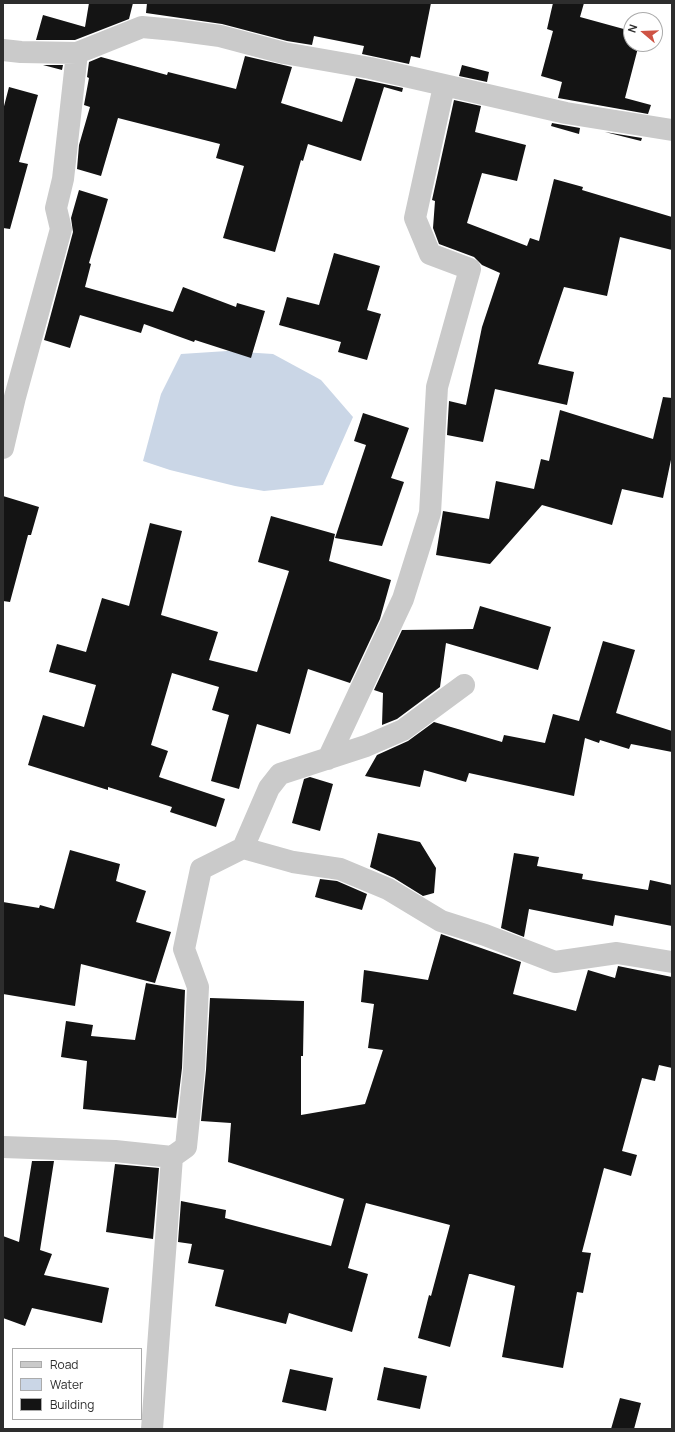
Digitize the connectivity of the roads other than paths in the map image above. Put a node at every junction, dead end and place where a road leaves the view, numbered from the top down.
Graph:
1 (3, 50) edge
2 (77, 53) junction
3 (444, 86) junction
4 (672, 130) edge
5 (3, 448) edge
6 (464, 685) dead end
7 (328, 759) junction
8 (243, 848) junction
9 (672, 962) edge
10 (3, 1147) edge
11 (172, 1157) junction
12 (152, 1429) edge

1 - 2 street
2 - 3 street
2 - 5 street
3 - 4 street
3 - 7 street
6 - 7 street
7 - 8 street
8 - 9 street
8 - 11 street
10 - 11 street
11 - 12 street

